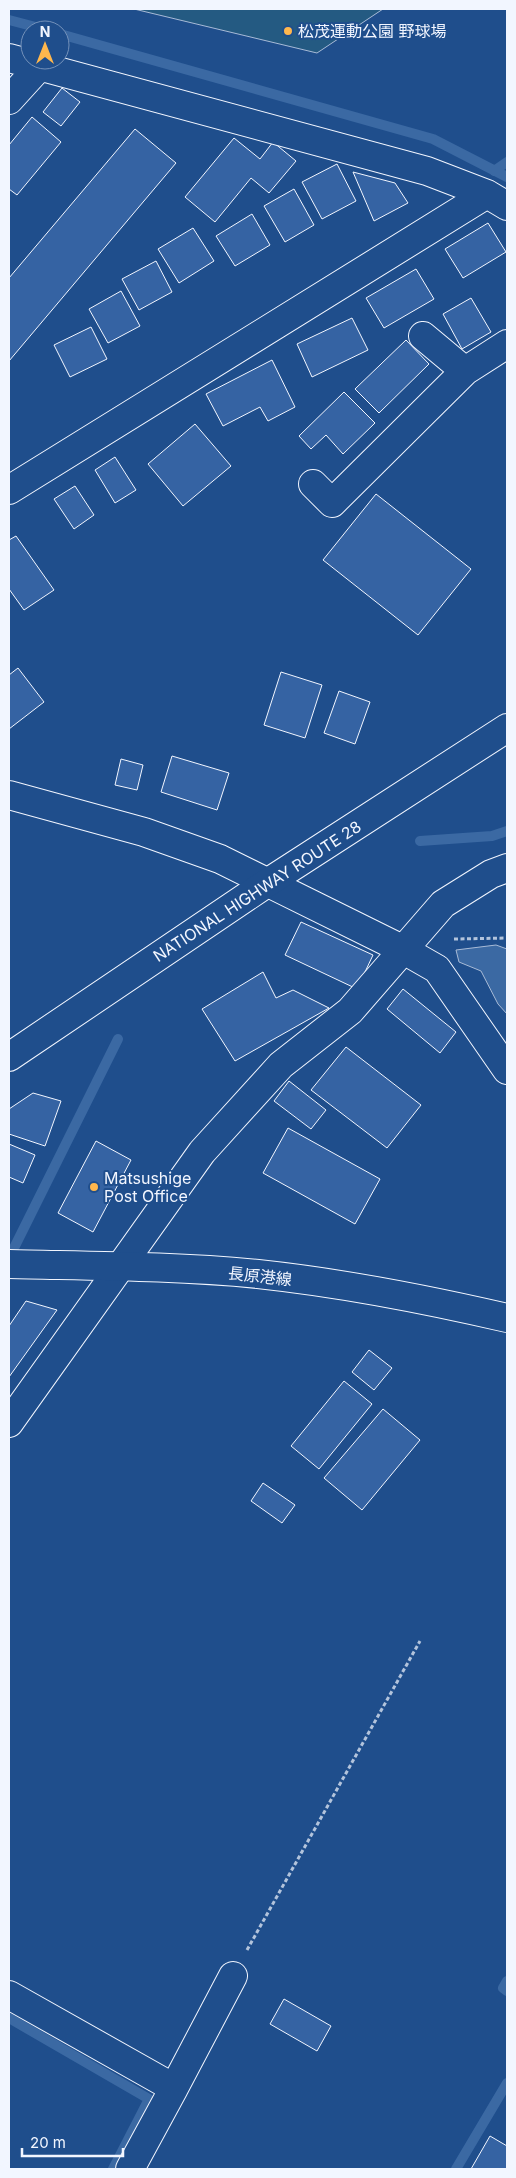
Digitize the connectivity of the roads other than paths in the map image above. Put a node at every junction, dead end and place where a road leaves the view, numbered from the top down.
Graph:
1 (36, 70) edge
2 (50, 70) edge
3 (9, 100) edge
4 (499, 198) edge
5 (423, 336) dead end
6 (507, 344) edge
7 (464, 371) junction
8 (313, 484) dead end
9 (9, 490) edge
10 (507, 728) edge
11 (9, 795) edge
12 (507, 868) edge
13 (268, 883) junction
14 (407, 944) junction
15 (9, 1057) edge
16 (507, 1070) edge
17 (9, 1264) edge
18 (119, 1266) junction
19 (507, 1318) edge
20 (9, 1423) edge
21 (233, 1976) road end
22 (9, 1995) edge
23 (174, 2088) junction
24 (130, 2169) edge

1 - 3 main road
2 - 4 main road
4 - 9 main road
5 - 7 main road
6 - 7 main road
7 - 8 main road
10 - 13 main road, NATIONAL HIGHWAY ROUTE 28
11 - 13 main road
12 - 14 main road
13 - 14 main road
13 - 15 main road, NATIONAL HIGHWAY ROUTE 28
14 - 16 main road
14 - 18 main road
17 - 18 main road, 長原港線
18 - 19 main road, 長原港線
18 - 20 main road
21 - 23 main road
22 - 23 main road
23 - 24 main road

